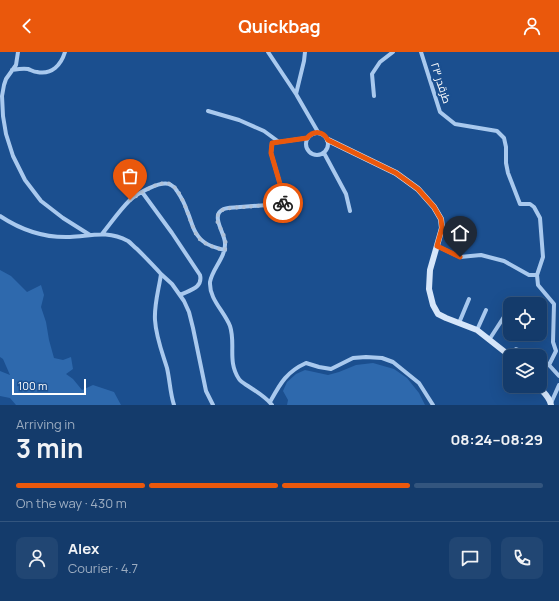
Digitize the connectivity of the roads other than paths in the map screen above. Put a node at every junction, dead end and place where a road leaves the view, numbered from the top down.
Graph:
1 (18, 52) edge
2 (65, 52) edge
3 (268, 52) edge
4 (304, 52) edge
5 (393, 52) edge
6 (421, 52) edge
7 (12, 70) junction
8 (296, 94) junction
9 (374, 96) dead end
10 (208, 111) dead end
11 (318, 132) junction
12 (307, 138) junction
13 (328, 140) junction
14 (279, 142) junction
15 (324, 153) junction
16 (142, 192) junction
17 (350, 211) dead end
18 (0, 216) edge
19 (102, 234) junction
20 (90, 235) junction
21 (437, 246) junction
22 (225, 250) junction
23 (161, 274) junction
24 (537, 275) junction
25 (180, 296) junction
26 (469, 299) dead end
27 (486, 310) dead end
28 (503, 318) edge
29 (459, 323) junction
30 (477, 330) junction
31 (489, 340) junction
32 (503, 351) edge
33 (549, 365) joint
34 (559, 376) edge
35 (559, 385) edge
36 (545, 393) edge
37 (271, 404) edge
38 (551, 404) edge
39 (174, 405) edge
40 (213, 405) edge
41 (433, 405) edge

1 - 7 street
2 - 7 street
3 - 8 street
4 - 8 street
5 - 9 street
6 - 24 street, طرقدر ۲۳
7 - 20 street
8 - 11 street
10 - 14 street
11 - 12 street
11 - 13 street
12 - 14 street
12 - 15 street
13 - 15 street
13 - 21 street
14 - 22 street
15 - 17 street
16 - 19 street
16 - 22 street
16 - 25 street
18 - 20 street
19 - 20 street
19 - 23 street
21 - 24 street
21 - 29 street
22 - 37 street
23 - 25 street
23 - 39 street
24 - 33 street
25 - 40 street
26 - 29 street
27 - 30 street
28 - 31 street
29 - 30 street
30 - 31 street
31 - 32 street
33 - 34 street
35 - 38 street
36 - 38 street
37 - 41 street

